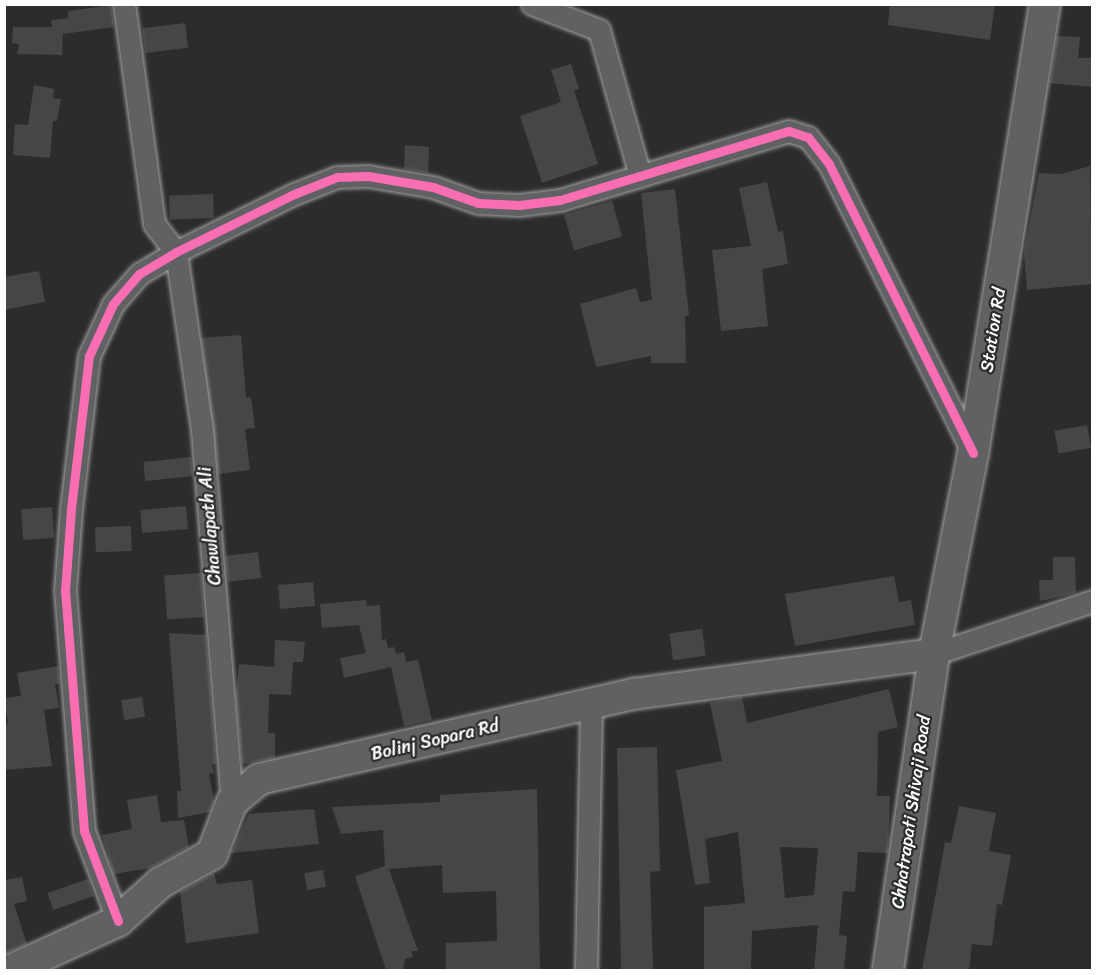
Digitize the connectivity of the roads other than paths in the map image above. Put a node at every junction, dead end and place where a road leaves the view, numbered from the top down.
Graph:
1 (124, 4) edge
2 (532, 4) edge
3 (1045, 4) edge
4 (640, 176) junction
5 (176, 252) junction
6 (973, 453) junction
7 (1092, 601) edge
8 (934, 654) junction
9 (591, 705) junction
10 (232, 802) junction
11 (118, 921) junction
12 (11, 970) edge
13 (586, 970) edge
14 (888, 970) edge

1 - 5 street
2 - 4 street
3 - 6 main road, Station Rd
4 - 5 street
4 - 6 street
5 - 10 street, Chawlapath Ali
5 - 11 street
6 - 8 main road, Station Rd
7 - 8 street
8 - 9 main road, Bolinj Sopara Rd
8 - 14 main road, Chhatrapati Shivaji Road
9 - 10 main road, Bolinj Sopara Rd
9 - 13 street
10 - 11 main road, Bolinj Sopara Rd
11 - 12 main road, Bolinj Sopara Rd

